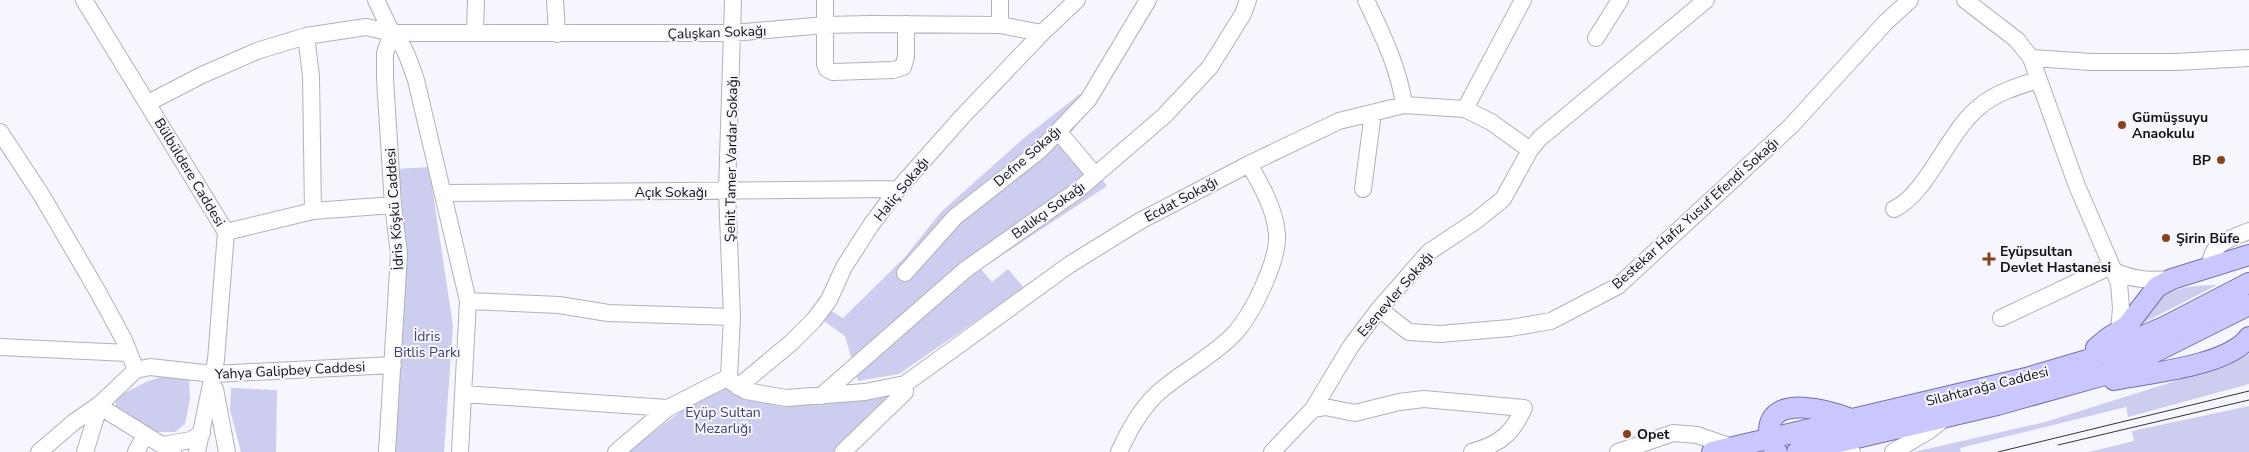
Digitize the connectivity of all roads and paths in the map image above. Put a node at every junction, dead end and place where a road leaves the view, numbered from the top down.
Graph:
1 (84, 0) edge
2 (376, 0) edge
3 (476, 0) edge
4 (555, 0) edge
5 (733, 0) edge
6 (826, 0) edge
7 (1000, 0) edge
8 (1078, 0) edge
9 (1148, 0) edge
10 (1248, 0) edge
11 (1366, 0) edge
12 (1523, 0) edge
13 (1620, 0) edge
14 (1706, 0) edge
15 (1910, 0) edge
16 (1965, 0) edge
17 (906, 24) junction
18 (825, 25) junction
19 (1000, 25) junction
20 (392, 32) junction
21 (475, 32) junction
22 (1042, 33) junction
23 (557, 34) junction
24 (733, 34) junction
25 (306, 36) junction
26 (1596, 38) dead end
27 (2031, 58) junction
28 (2249, 58) edge
29 (2038, 80) junction
30 (148, 104) junction
31 (1404, 105) junction
32 (1465, 110) junction
33 (1373, 113) junction
34 (1058, 131) junction
35 (0, 132) edge
36 (1530, 150) junction
37 (1249, 164) junction
38 (1095, 175) junction
39 (898, 189) junction
40 (1363, 189) dead end
41 (727, 191) junction
42 (444, 193) junction
43 (393, 205) junction
44 (1894, 209) dead end
45 (313, 212) junction
46 (2249, 231) edge
47 (226, 232) junction
48 (2249, 256) edge
49 (2210, 268) junction
50 (2113, 269) junction
51 (905, 273) dead end
52 (2172, 279) junction
53 (2248, 293) edge
54 (468, 301) junction
55 (1379, 309) junction
56 (732, 317) junction
57 (2000, 318) dead end
58 (2118, 332) junction
59 (2249, 336) edge
60 (0, 347) edge
61 (128, 353) junction
62 (2087, 360) junction
63 (393, 365) junction
64 (136, 370) junction
65 (213, 374) junction
66 (734, 382) junction
67 (905, 384) junction
68 (2067, 386) junction
69 (464, 394) junction
70 (821, 396) junction
71 (100, 404) junction
72 (668, 408) junction
73 (1312, 409) junction
74 (1947, 417) junction
75 (202, 433) junction
76 (145, 435) junction
77 (1774, 445) edge
78 (1732, 447) junction
79 (1845, 447) edge
80 (168, 448) edge
81 (38, 452) edge
82 (85, 452) edge
83 (136, 452) edge
84 (197, 452) edge
85 (227, 452) edge
86 (388, 452) edge
87 (460, 452) edge
88 (616, 452) edge
89 (843, 452) edge
90 (1119, 452) edge
91 (1272, 452) edge
92 (1472, 452) edge
93 (1618, 452) edge
94 (1712, 452) edge
95 (1797, 452) edge
96 (1893, 452) edge

1 - 30 street, Bülbüldere Caddesi
2 - 20 street
3 - 21 street
4 - 23 street
5 - 24 street, Şehit Tamer Vardar Sokağı
6 - 18 street
7 - 19 street
8 - 22 street, Haliç Sokağı
9 - 34 street, Defne Sokağı
10 - 38 street, Balıkçı Sokağı
11 - 31 street
12 - 32 street
13 - 26 street
14 - 36 street, Esenevler Sokağı
15 - 55 street, Bestekar Hafız Yusuf Efendi Sokağı
16 - 27 street
17 - 18 street, Çalışkan Sokağı
17 - 18 street
17 - 19 street, Çalışkan Sokağı
18 - 24 street, Çalışkan Sokağı
19 - 22 street, Çalışkan Sokağı
20 - 21 street, Çalışkan Sokağı
20 - 25 street, Çalışkan Sokağı
20 - 42 street
20 - 43 street, İdris Köşkü Caddesi
21 - 23 street, Çalışkan Sokağı
22 - 39 street, Haliç Sokağı
23 - 24 street, Çalışkan Sokağı
24 - 41 street, Şehit Tamer Vardar Sokağı
25 - 30 street, Çalışkan Sokağı
25 - 45 street
27 - 28 street
27 - 29 street
29 - 44 street
29 - 50 street
30 - 47 street, Bülbüldere Caddesi
31 - 32 street, Ecdat Sokağı
31 - 33 street, Ecdat Sokağı
32 - 36 street
33 - 37 street, Ecdat Sokağı
33 - 40 street
34 - 38 street
34 - 51 street, Defne Sokağı
35 - 61 street
36 - 55 street, Esenevler Sokağı
37 - 67 street, Ecdat Sokağı
37 - 90 street
38 - 70 street, Balıkçı Sokağı
39 - 41 street, Açık Sokağı
39 - 66 street, Haliç Sokağı
41 - 42 street, Açık Sokağı
41 - 56 street, Şehit Tamer Vardar Sokağı
42 - 54 street
43 - 45 street
43 - 63 street, İdris Köşkü Caddesi
45 - 47 street
46 - 49 street
47 - 65 street, Bülbüldere Caddesi
48 - 49 main road
49 - 52 main road
49 - 53 main road
50 - 52 street
50 - 57 street
50 - 58 street
52 - 58 main road
53 - 62 main road, Silahtarağa Caddesi
53 - 68 main road, Silahtarağa Caddesi
54 - 56 street
54 - 69 street
55 - 73 street, Esenevler Sokağı
56 - 66 street, Şehit Tamer Vardar Sokağı
58 - 62 main road
59 - 68 main road
60 - 61 street
61 - 64 street
62 - 77 main road, Silahtarağa Caddesi
63 - 65 street, Yahya Galipbey Caddesi
63 - 86 street, İdris Köşkü Caddesi
64 - 65 street, Yahya Galipbey Caddesi
64 - 71 street
65 - 75 street, Bülbüldere Caddesi
65 - 85 street
66 - 70 street
66 - 72 street, Haliç Sokağı
67 - 70 street
67 - 89 street, Ecdat Sokağı
68 - 74 main road, Silahtarağa Caddesi
69 - 72 street
69 - 87 street
71 - 76 street
71 - 81 street
71 - 82 street
72 - 88 street, Haliç Sokağı
73 - 91 street, Esenevler Sokağı
73 - 92 street
74 - 79 main road, Silahtarağa Caddesi
74 - 96 street
75 - 80 street
75 - 84 street, Bülbüldere Caddesi
76 - 80 street
76 - 83 street
77 - 78 main road
78 - 93 street
78 - 94 main road
79 - 95 main road, Silahtarağa Caddesi

